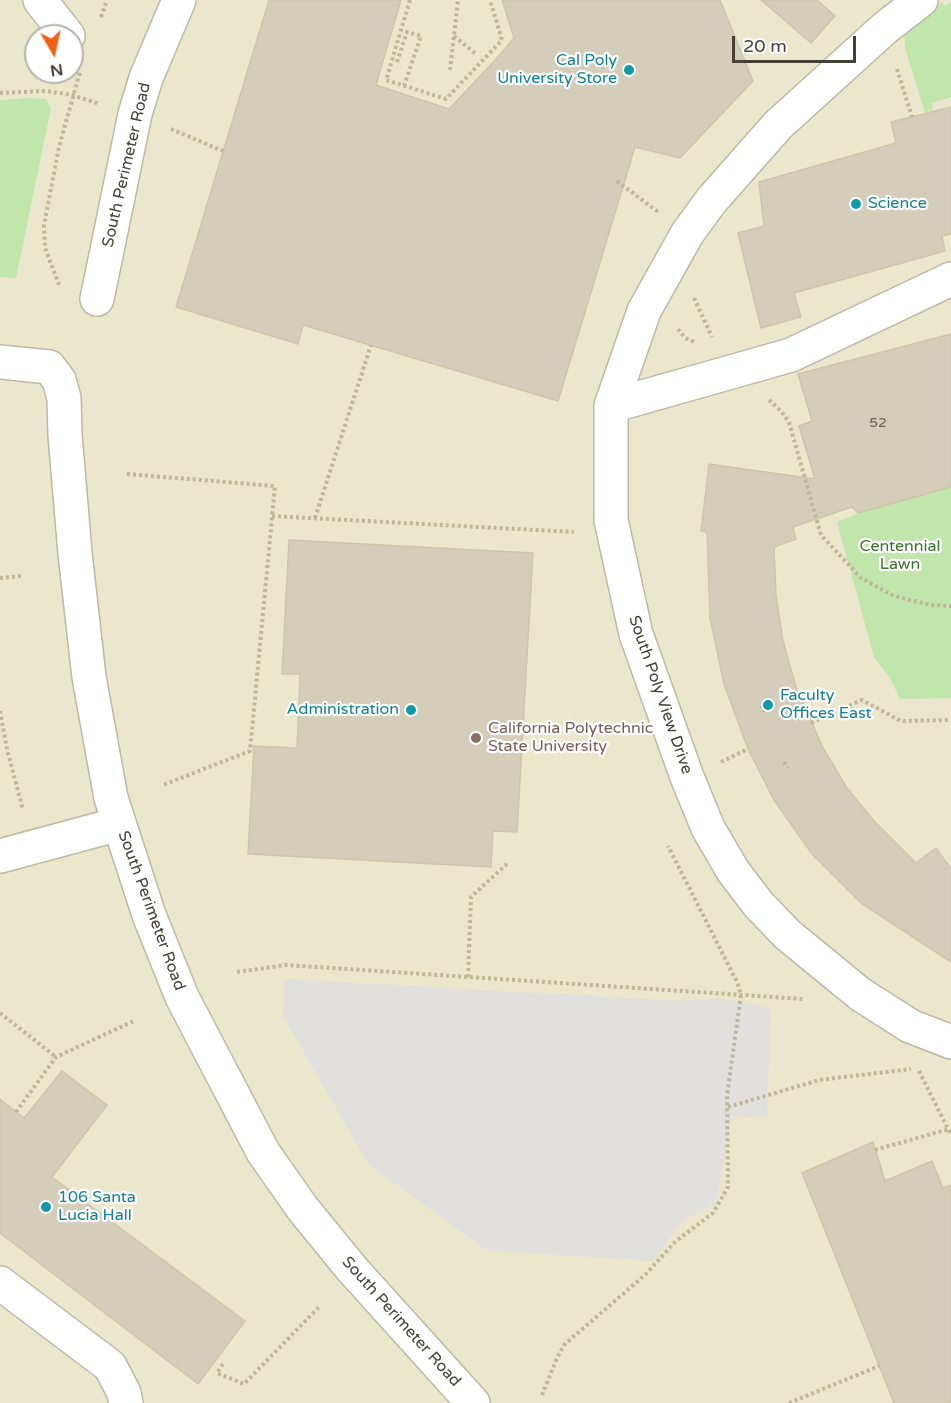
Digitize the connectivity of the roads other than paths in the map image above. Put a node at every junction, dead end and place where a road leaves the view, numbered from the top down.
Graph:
1 (40, 0) edge
2 (179, 0) edge
3 (921, 0) edge
4 (59, 24) edge
5 (951, 279) edge
6 (98, 299) dead end
7 (0, 362) edge
8 (611, 406) junction
9 (119, 824) junction
10 (0, 856) edge
11 (951, 1042) edge
12 (0, 1282) edge
13 (126, 1403) edge
14 (473, 1403) edge

1 - 4 street
2 - 6 street, South Perimeter Road
3 - 8 street, South Poly View Drive
5 - 8 street
7 - 9 street, South Perimeter Road
8 - 11 street, South Poly View Drive
9 - 10 street
9 - 14 street, South Perimeter Road
12 - 13 street

